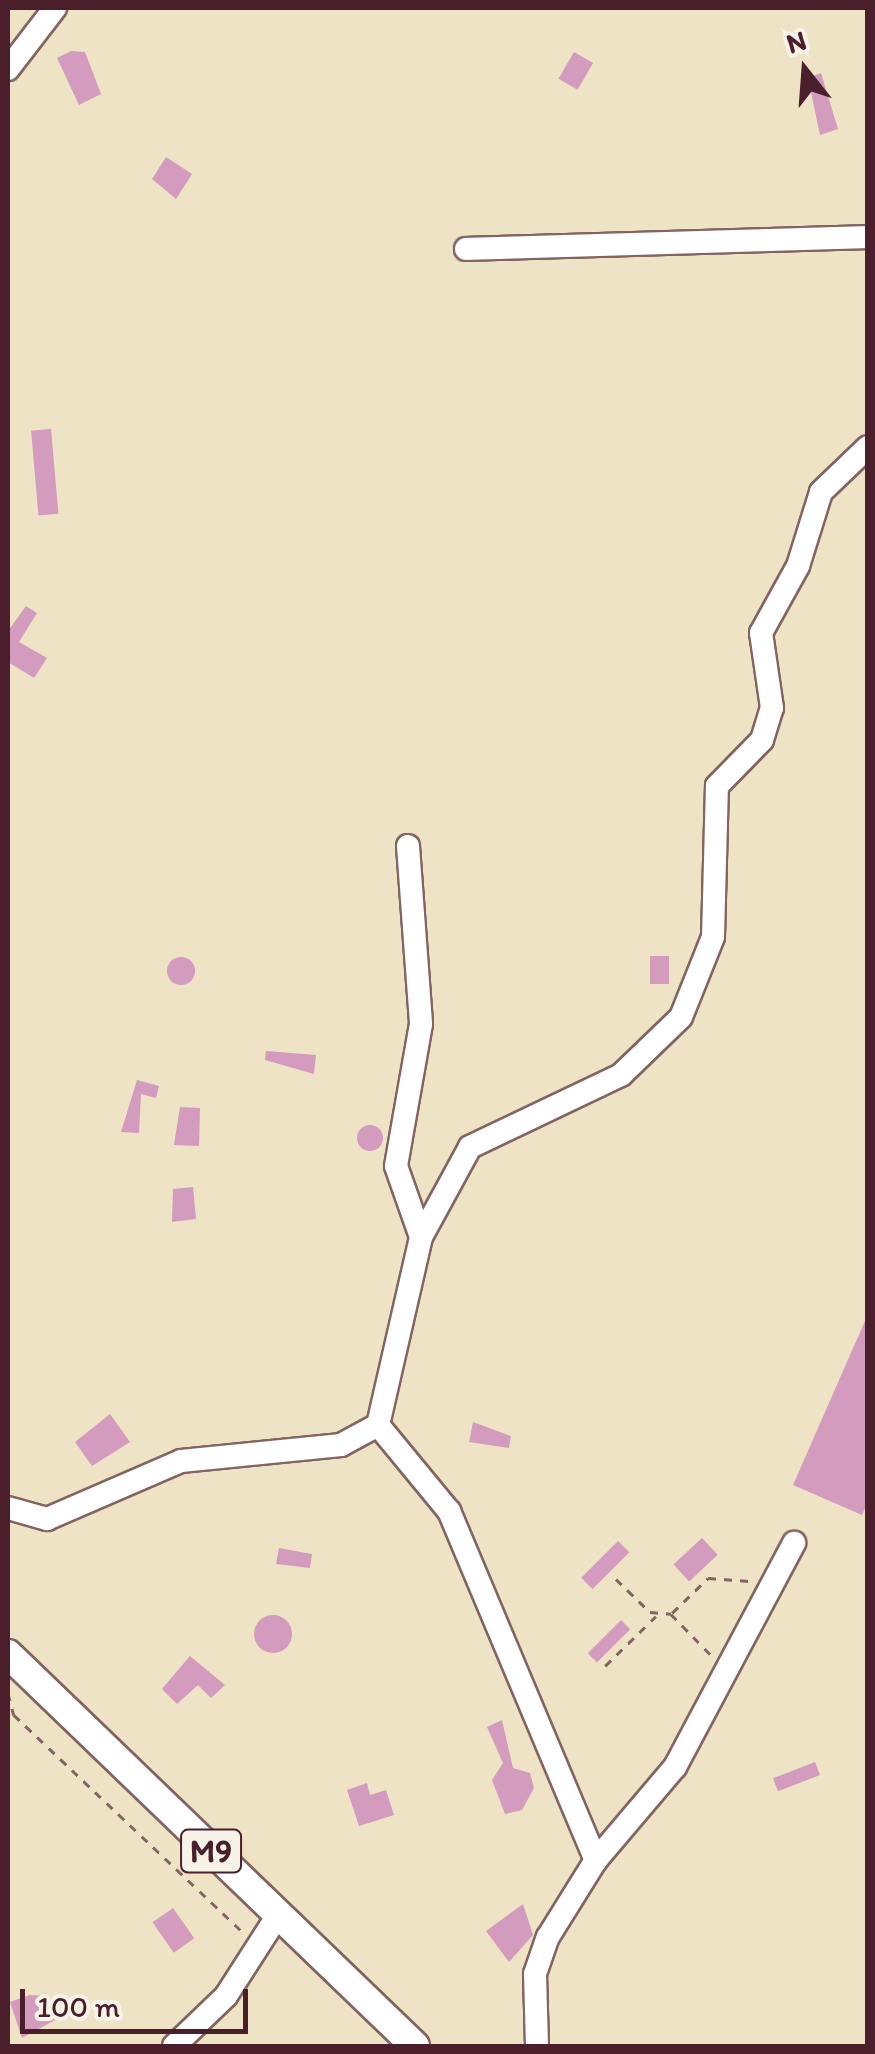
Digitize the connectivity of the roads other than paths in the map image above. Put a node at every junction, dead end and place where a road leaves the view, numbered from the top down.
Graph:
1 (54, 8) edge
2 (8, 69) edge
3 (868, 236) edge
4 (466, 249) dead end
5 (868, 447) edge
6 (408, 846) dead end
7 (421, 1237) junction
8 (378, 1425) junction
9 (8, 1508) edge
10 (794, 1543) dead end
11 (8, 1654) edge
12 (596, 1860) junction
13 (278, 1916) junction
14 (174, 2046) edge
15 (416, 2046) edge
16 (537, 2046) edge

1 - 2 street
3 - 4 street
5 - 7 street
6 - 7 street
7 - 8 street
8 - 9 street
8 - 12 street
10 - 12 street
11 - 13 main road, M9
12 - 16 street
13 - 14 street
13 - 15 main road, M9

